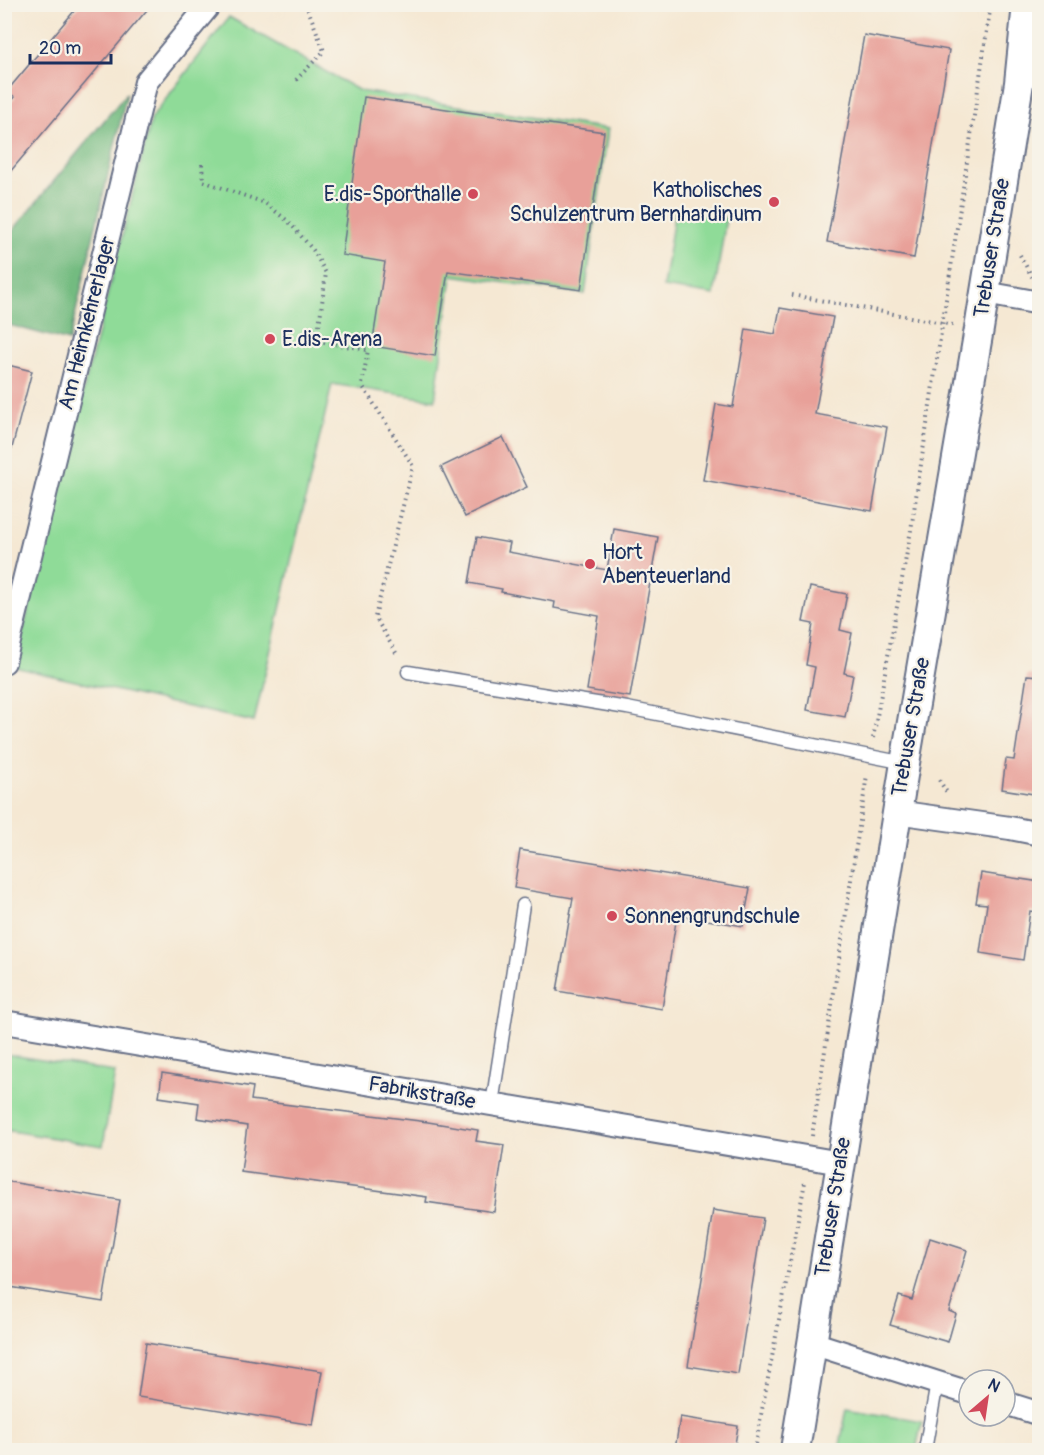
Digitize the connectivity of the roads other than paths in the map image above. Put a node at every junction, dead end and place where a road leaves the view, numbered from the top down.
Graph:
1 (210, 4) edge
2 (1026, 4) edge
3 (1037, 292) edge
4 (985, 293) junction
5 (4, 662) edge
6 (408, 672) road end
7 (905, 763) junction
8 (896, 812) junction
9 (1040, 834) edge
10 (523, 905) dead end
11 (4, 1022) edge
12 (492, 1104) junction
13 (841, 1163) junction
14 (812, 1343) junction
15 (937, 1383) junction
16 (957, 1389) edge
17 (1017, 1407) edge
18 (1040, 1414) edge
19 (795, 1450) edge
20 (925, 1450) edge

1 - 5 street, Am Heimkehrerlager
2 - 4 street, Trebuser Straße
3 - 4 street
4 - 7 street, Trebuser Straße
6 - 7 lane
7 - 8 street, Trebuser Straße
8 - 9 street
8 - 13 street, Trebuser Straße
10 - 12 lane
11 - 12 street, Fabrikstraße
12 - 13 street, Fabrikstraße
13 - 14 street, Trebuser Straße
14 - 15 street
14 - 19 street, Trebuser Straße
15 - 16 street
15 - 20 lane
17 - 18 street

